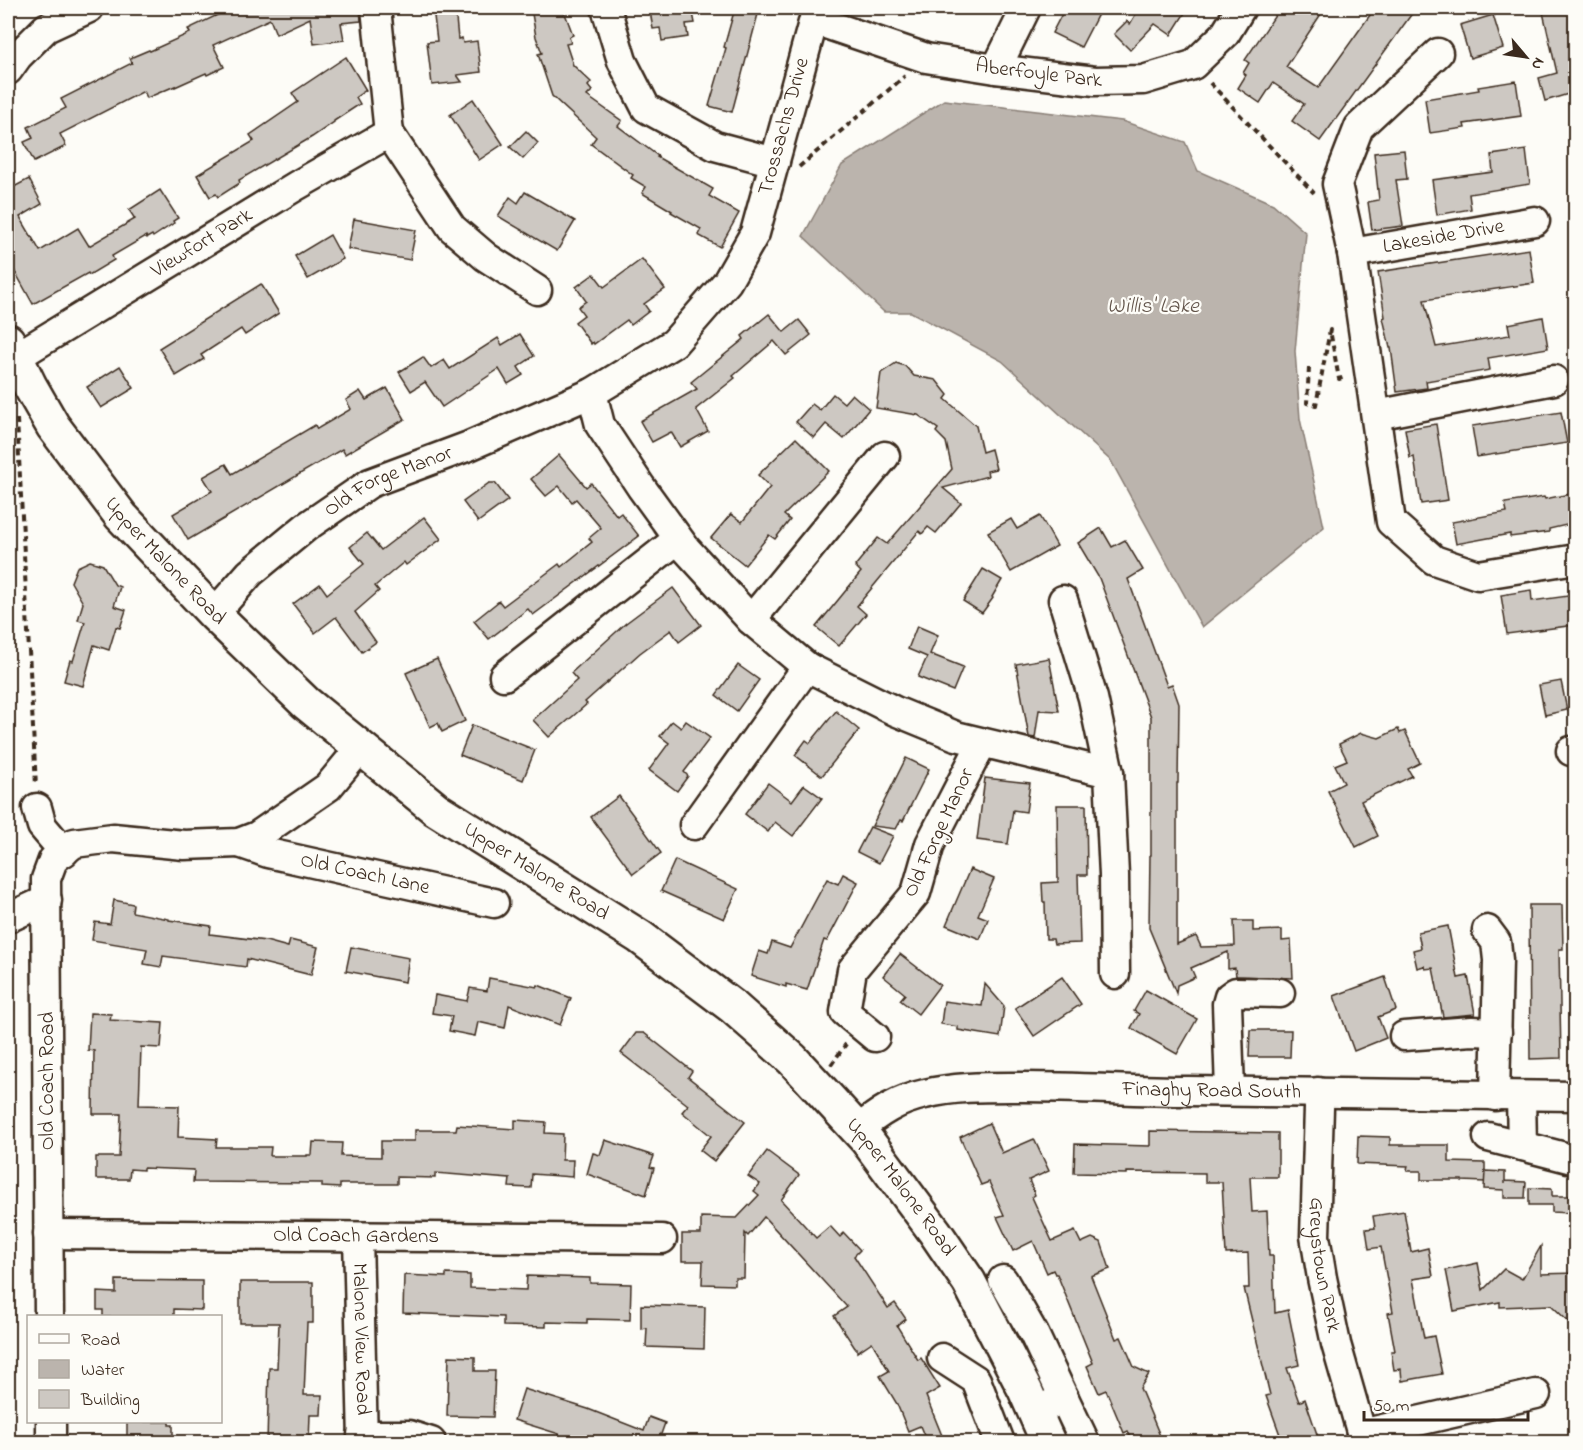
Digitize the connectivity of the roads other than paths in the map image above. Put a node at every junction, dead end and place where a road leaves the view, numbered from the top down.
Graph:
1 (89, 8) edge
2 (376, 8) edge
3 (606, 8) edge
4 (1026, 8) edge
5 (1242, 8) edge
6 (816, 14) edge
7 (1438, 53) dead end
8 (996, 69) junction
9 (8, 70) edge
10 (389, 133) junction
11 (775, 162) junction
12 (1534, 221) dead end
13 (747, 246) joint
14 (1352, 253) junction
15 (537, 290) dead end
16 (10, 349) edge
17 (1554, 380) dead end
18 (591, 393) junction
19 (1376, 415) junction
20 (885, 456) dead end
21 (678, 539) junction
22 (1575, 559) edge
23 (1063, 600) dead end
24 (214, 614) junction
25 (750, 620) junction
26 (807, 667) junction
27 (504, 676) dead end
28 (982, 742) junction
29 (361, 747) junction
30 (1109, 773) junction
31 (37, 808) road end
32 (694, 825) dead end
33 (239, 843) junction
34 (64, 852) junction
35 (47, 900) junction
36 (494, 903) dead end
37 (8, 918) edge
38 (1488, 930) dead end
39 (1114, 974) dead end
40 (1280, 993) dead end
41 (867, 1030) road end
42 (1497, 1032) junction
43 (1404, 1036) dead end
44 (1230, 1091) junction
45 (1318, 1092) junction
46 (1508, 1096) junction
47 (1575, 1096) edge
48 (858, 1130) junction
49 (1488, 1137) dead end
50 (1522, 1146) junction
51 (1575, 1160) edge
52 (48, 1234) junction
53 (358, 1237) junction
54 (662, 1239) dead end
55 (1003, 1280) dead end
56 (49, 1315) edge
57 (942, 1358) dead end
58 (1536, 1394) dead end
59 (1064, 1398) junction
60 (1035, 1412) junction
61 (51, 1423) edge
62 (1363, 1438) edge
63 (362, 1439) edge
64 (51, 1443) edge
65 (430, 1443) edge
66 (1000, 1443) edge
67 (1048, 1443) edge
68 (1085, 1443) edge

1 - 9 street
2 - 10 street
3 - 11 street
4 - 8 street
5 - 8 street, Aberfoyle Park
6 - 8 street, Aberfoyle Park
6 - 11 street, Trossachs Drive
7 - 14 street
10 - 15 street
10 - 16 street, Viewfort Park
11 - 13 street, Trossachs Drive
12 - 14 street, Lakeside Drive
13 - 18 street, Old Forge Manor
14 - 19 street
16 - 24 main road, Upper Malone Road
17 - 19 street
18 - 21 street, Old Forge Manor
18 - 24 street, Old Forge Manor
19 - 22 street
20 - 25 street
21 - 25 street, Old Forge Manor
21 - 27 street
23 - 30 street
24 - 29 main road, Upper Malone Road
25 - 26 street, Old Forge Manor
26 - 28 street, Old Forge Manor
26 - 32 street
28 - 30 street, Old Forge Manor
28 - 41 street, Old Forge Manor
29 - 33 street, Old Coach Lane
29 - 48 main road, Upper Malone Road
30 - 39 street
31 - 34 street
33 - 34 street, Old Coach Lane
33 - 36 street, Old Coach Lane
34 - 35 street, Old Coach Road
35 - 37 street
35 - 52 street, Old Coach Road
38 - 42 street
40 - 44 street
42 - 43 street
42 - 46 street
44 - 45 street, Finaghy Road South
44 - 48 street, Finaghy Road South
45 - 46 street, Finaghy Road South
45 - 62 street, Greystown Park
46 - 47 street, Finaghy Road South
46 - 50 street
48 - 60 main road, Upper Malone Road
49 - 50 street
50 - 51 street
52 - 53 street, Old Coach Gardens
52 - 56 street, Old Coach Road
53 - 54 street, Old Coach Gardens
53 - 63 street, Malone View Road
55 - 59 street
57 - 66 street
58 - 62 street, Greystown Park
59 - 60 street
59 - 68 street
60 - 67 main road, Upper Malone Road
61 - 64 street
63 - 65 street

